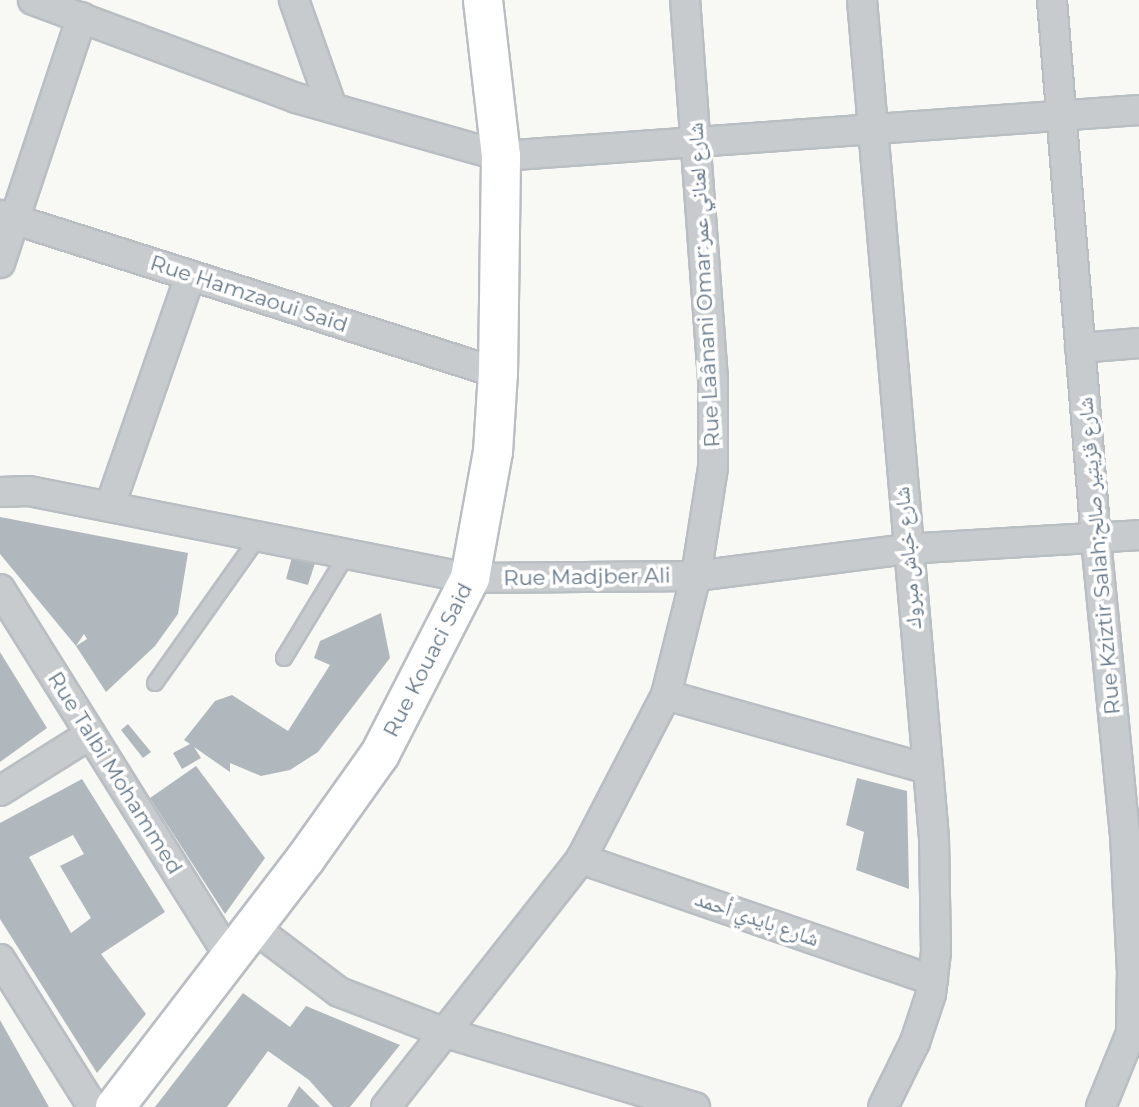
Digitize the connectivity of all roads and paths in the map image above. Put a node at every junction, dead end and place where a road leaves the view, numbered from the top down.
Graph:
1 (33, 0) edge
2 (294, 0) edge
3 (483, 0) edge
4 (685, 0) edge
5 (862, 0) edge
6 (1052, 0) edge
7 (82, 17) junction
8 (332, 108) junction
9 (1139, 110) edge
10 (1062, 115) junction
11 (872, 128) junction
12 (698, 144) junction
13 (501, 156) junction
14 (7, 217) edge
15 (0, 263) edge
16 (190, 276) junction
17 (1139, 343) edge
18 (1080, 348) junction
19 (498, 373) junction
20 (0, 492) edge
21 (110, 506) junction
22 (1139, 535) edge
23 (259, 536) junction
24 (1096, 540) junction
25 (906, 549) junction
26 (347, 554) junction
27 (696, 576) junction
28 (470, 578) junction
29 (0, 589) edge
30 (284, 657) dead end
31 (155, 683) dead end
32 (666, 695) junction
33 (91, 734) junction
34 (1127, 734) edge
35 (928, 769) junction
36 (0, 791) edge
37 (581, 859) junction
38 (1133, 880) edge
39 (253, 927) junction
40 (230, 957) junction
41 (0, 959) edge
42 (933, 979) junction
43 (446, 1033) junction
44 (93, 1107) edge
45 (115, 1107) edge
46 (386, 1107) edge
47 (695, 1107) edge
48 (883, 1107) edge
49 (1101, 1107) edge

1 - 7 street
2 - 8 street
3 - 13 street, Rue Kouaci Said
4 - 12 street, Rue Laânani Omar;شارع لعناني عمر
5 - 11 street, شارع خباش مبروك
6 - 10 street, Rue Kziztir Salah;شارع قزيتير صالح
7 - 8 street
7 - 14 street
8 - 13 street
9 - 10 street
10 - 11 street
10 - 18 street, Rue Kziztir Salah;شارع قزيتير صالح
11 - 12 street
11 - 25 street, شارع خباش مبروك
12 - 13 street
12 - 27 street, Rue Laânani Omar;شارع لعناني عمر
13 - 19 street, Rue Kouaci Said
14 - 15 street
14 - 16 street, Rue Hamzaoui Said
16 - 19 street, Rue Hamzaoui Said
16 - 21 street
17 - 18 street
18 - 24 street, Rue Kziztir Salah;شارع قزيتير صالح
19 - 28 street, Rue Kouaci Said
20 - 21 street, Rue Madjber Ali
21 - 23 street, Rue Madjber Ali
22 - 24 street, Rue Madjber Ali
23 - 26 street, Rue Madjber Ali
23 - 31 lane
24 - 25 street, Rue Madjber Ali
24 - 34 street, Rue Kziztir Salah;شارع قزيتير صالح
25 - 27 street, Rue Madjber Ali
25 - 35 street, شارع خباش مبروك
26 - 28 street, Rue Madjber Ali
26 - 30 lane
27 - 28 street, Rue Madjber Ali
27 - 32 street, Rue Laânani Omar;شارع لعناني عمر
28 - 39 street, Rue Kouaci Said
29 - 33 street, Rue Talbi Mohammed
32 - 35 street
32 - 37 street, Rue Laânani Omar;شارع لعناني عمر
33 - 36 street
33 - 40 street, Rue Talbi Mohammed
34 - 38 street, Rue Kziztir Salah;شارع قزيتير صالح
35 - 42 street, شارع خباش مبروك
37 - 42 street, شارع بايدي أحمد
37 - 43 street, Rue Laânani Omar;شارع لعناني عمر
38 - 49 street, Rue Kziztir Salah;شارع قزيتير صالح
39 - 40 street, Rue Kouaci Said
39 - 43 street
40 - 45 street, Rue Kouaci Said
41 - 44 street
42 - 48 street, شارع خباش مبروك
43 - 46 street, Rue Laânani Omar;شارع لعناني عمر
43 - 47 street

